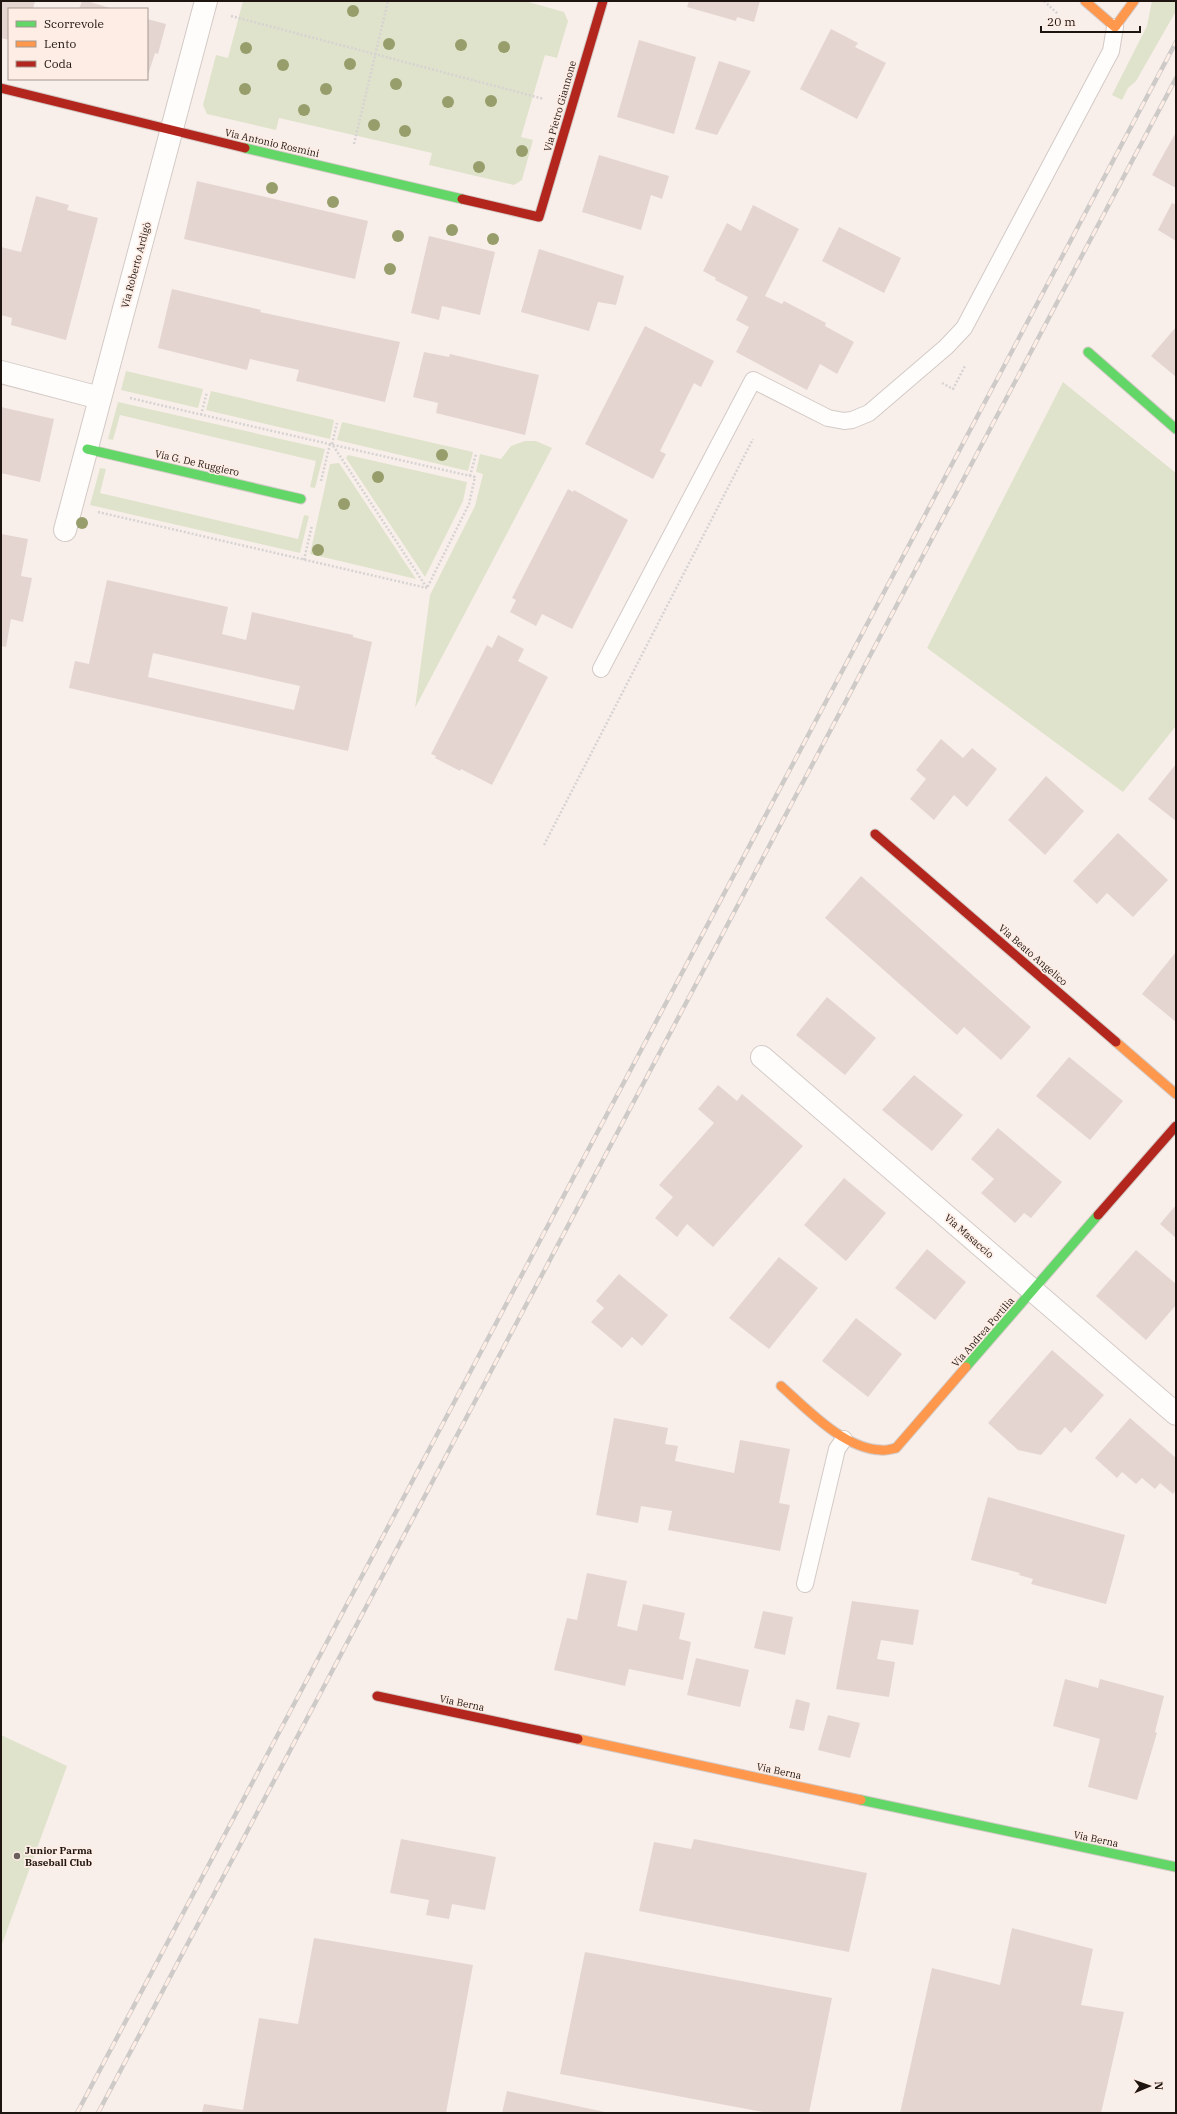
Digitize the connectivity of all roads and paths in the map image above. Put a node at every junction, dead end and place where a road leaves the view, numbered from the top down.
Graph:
1 (388, 1) edge
2 (603, 1) edge
3 (1086, 1) edge
4 (1134, 1) edge
5 (205, 5) edge
6 (1115, 27) junction
7 (375, 54) junction
8 (1, 88) edge
9 (572, 106) junction
10 (171, 131) junction
11 (347, 172) junction
12 (539, 217) joint
13 (1088, 352) dead end
14 (1, 372) edge
15 (207, 392) dead end
16 (101, 395) junction
17 (201, 415) junction
18 (337, 423) dead end
19 (1176, 429) edge
20 (332, 444) junction
21 (87, 449) junction
22 (476, 454) dead end
23 (470, 476) junction
24 (301, 499) dead end
25 (72, 506) junction
26 (65, 530) dead end
27 (427, 588) junction
28 (601, 669) dead end
29 (875, 834) dead end
30 (762, 1057) dead end
31 (1176, 1094) edge
32 (1176, 1126) edge
33 (1033, 1291) junction
34 (781, 1386) dead end
35 (1176, 1414) edge
36 (844, 1439) junction
37 (805, 1584) dead end
38 (377, 1696) dead end
39 (1176, 1868) edge

1 - 7 path
2 - 9 street, Via Pietro Giannone
3 - 6 street
4 - 6 street
5 - 7 path
5 - 10 street, Via Roberto Ardigò
6 - 28 lane
7 - 9 path
7 - 11 path
8 - 10 street, Via Antonio Rosmini
9 - 12 street, Via Pietro Giannone
10 - 11 street, Via Antonio Rosmini
10 - 16 street, Via Roberto Ardigò
11 - 12 street, Via Antonio Rosmini
13 - 19 street
14 - 16 street
15 - 17 path
16 - 17 path
16 - 21 street, Via Roberto Ardigò
17 - 20 path
18 - 20 path
20 - 23 path
20 - 27 path
21 - 24 street, Via G. De Ruggiero
21 - 25 street, Via Roberto Ardigò
22 - 23 path
23 - 27 path
25 - 26 street, Via Roberto Ardigò
25 - 27 path
29 - 31 street, Via Beato Angelico
30 - 33 street, Via Masaccio
32 - 33 street, Via Andrea Portilia
33 - 35 street, Via Masaccio
33 - 36 street, Via Andrea Portilia
34 - 36 street, Via Andrea Portilia
36 - 37 lane
38 - 39 street, Via Berna

